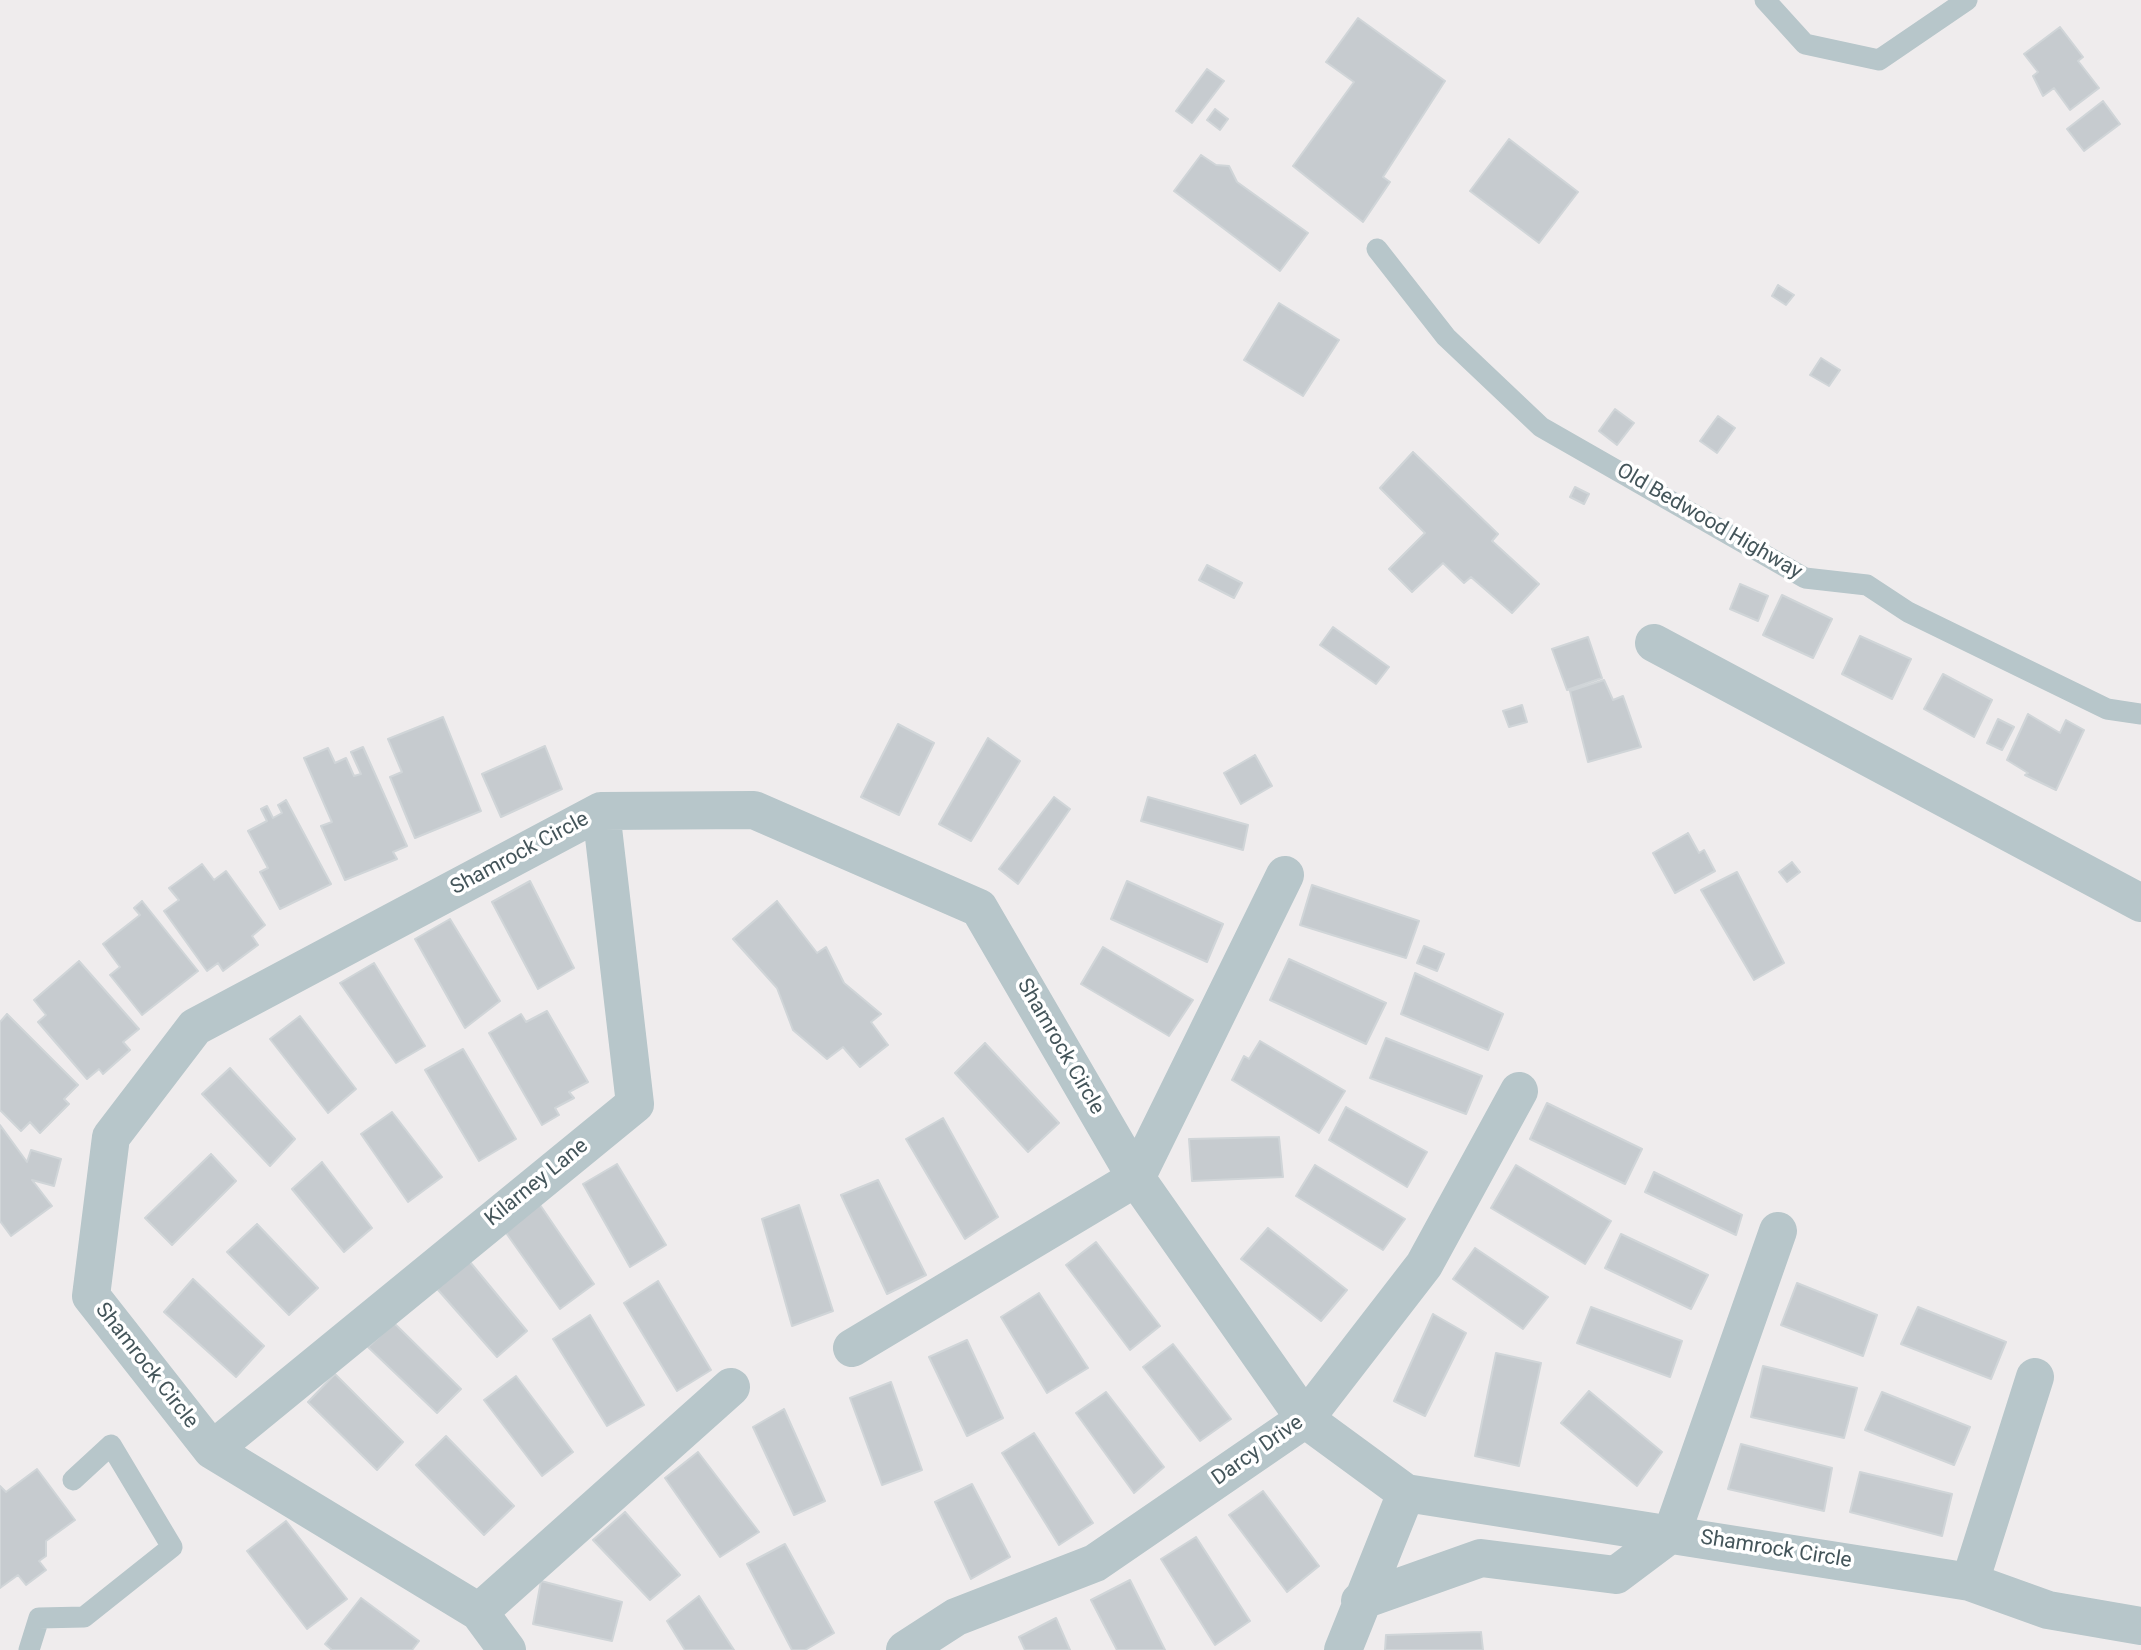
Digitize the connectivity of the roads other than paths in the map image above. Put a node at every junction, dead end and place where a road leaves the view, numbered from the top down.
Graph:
1 (1765, 0) edge
2 (1966, 0) edge
3 (1377, 249) dead end
4 (1654, 643) dead end
5 (2141, 714) edge
6 (601, 811) junction
7 (1285, 874) dead end
8 (2141, 903) edge
9 (1519, 1091) dead end
10 (1136, 1178) junction
11 (1778, 1231) dead end
12 (852, 1348) dead end
13 (2035, 1377) dead end
14 (730, 1387) dead end
15 (1305, 1419) junction
16 (212, 1450) junction
17 (73, 1480) dead end
18 (1406, 1493) junction
19 (1672, 1533) junction
20 (1970, 1582) junction
21 (1360, 1601) junction
22 (479, 1612) junction
23 (2141, 1626) edge
24 (29, 1650) edge
25 (507, 1650) edge
26 (905, 1650) edge
27 (1343, 1650) edge

1 - 2 lane
3 - 5 lane, Old Bedwood Highway
4 - 8 street
6 - 10 street, Shamrock Circle
6 - 16 street, Kilarney Lane
6 - 16 street, Shamrock Circle
7 - 10 street
9 - 15 street, Darcy Drive
10 - 12 street
10 - 15 street, Shamrock Circle
11 - 19 street
13 - 20 street
14 - 22 street
15 - 18 street, Shamrock Circle
15 - 26 street, Darcy Drive
16 - 22 street, Shamrock Circle
17 - 24 lane
18 - 19 street, Shamrock Circle
18 - 21 street
19 - 20 street, Shamrock Circle
19 - 21 street
20 - 23 street, Shamrock Circle
21 - 27 street
22 - 25 street, Shamrock Circle

